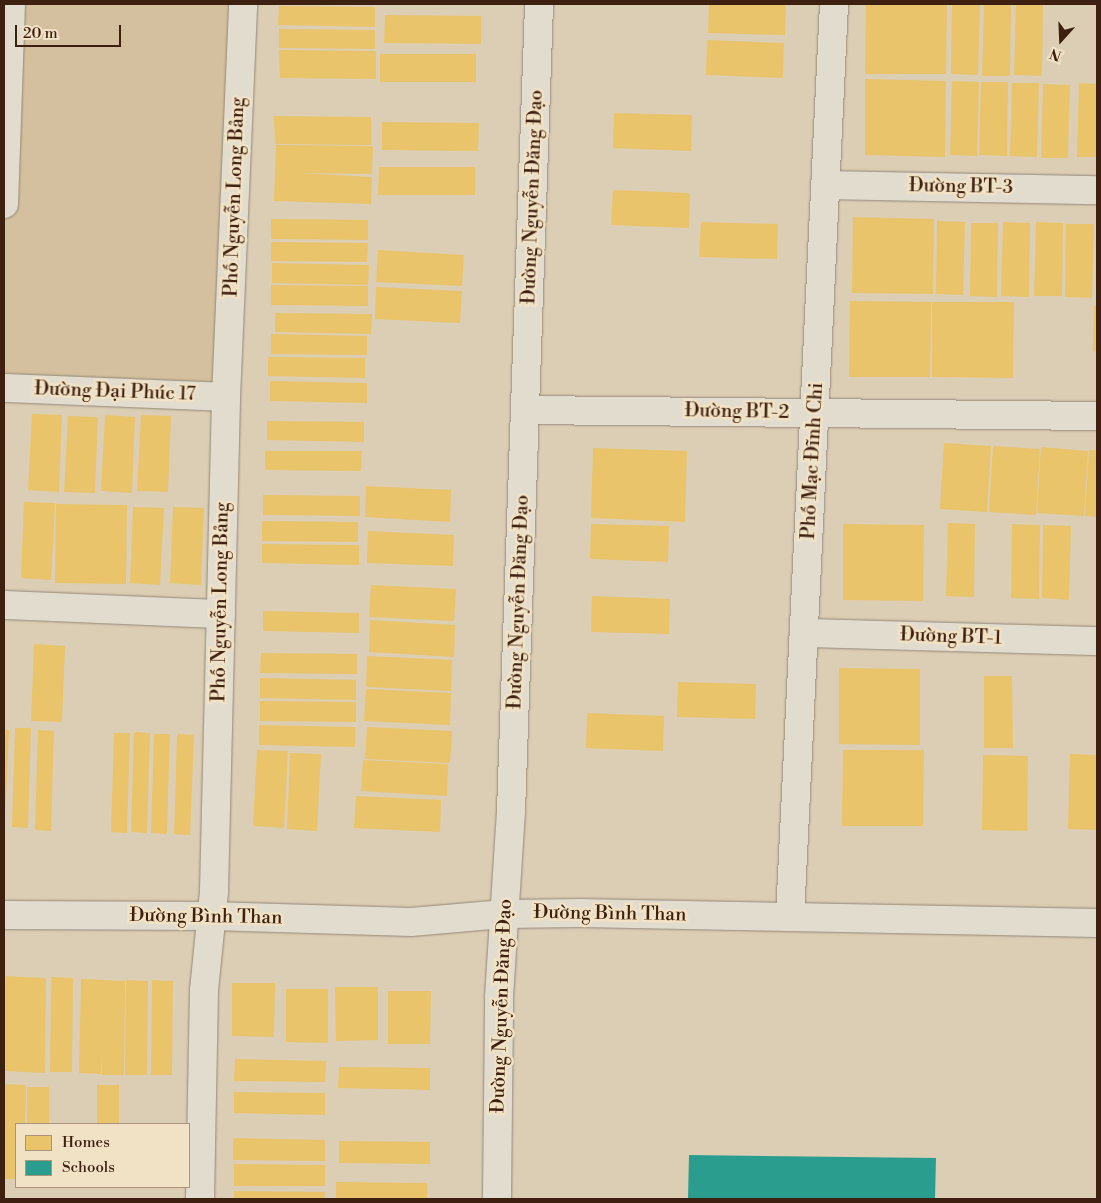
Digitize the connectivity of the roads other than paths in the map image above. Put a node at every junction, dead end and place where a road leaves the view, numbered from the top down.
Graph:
1 (11, 4) edge
2 (243, 4) edge
3 (539, 4) edge
4 (834, 4) edge
5 (825, 184) junction
6 (1097, 190) edge
7 (4, 204) edge
8 (4, 388) edge
9 (226, 397) junction
10 (526, 410) junction
11 (816, 413) junction
12 (1097, 416) edge
13 (4, 605) edge
14 (221, 614) junction
15 (804, 633) junction
16 (1097, 641) edge
17 (505, 914) junction
18 (4, 915) edge
19 (211, 916) junction
20 (790, 917) junction
21 (1097, 923) edge
22 (200, 1199) edge
23 (497, 1199) edge

1 - 7 street
2 - 9 street, Phố Nguyễn Long Bảng
3 - 10 street, Đường Nguyễn Đăng Đạo
4 - 5 street, Phố Mạc Đĩnh Chi
5 - 6 street, Đường BT-3
5 - 11 street, Phố Mạc Đĩnh Chi
8 - 9 street, Đường Đại Phúc 17
9 - 14 street, Phố Nguyễn Long Bảng
10 - 11 street, Đường BT-2
10 - 17 street, Đường Nguyễn Đăng Đạo
11 - 12 street, Đường BT-2
11 - 15 street, Phố Mạc Đĩnh Chi
13 - 14 street
14 - 19 street, Phố Nguyễn Long Bảng
15 - 16 street, Đường BT-1
15 - 20 street, Phố Mạc Đĩnh Chi
17 - 19 street, Đường Bình Than
17 - 20 street, Đường Bình Than
17 - 23 street, Đường Nguyễn Đăng Đạo
18 - 19 street, Đường Bình Than
19 - 22 street, Phố Nguyễn Long Bảng
20 - 21 street, Đường Bình Than

